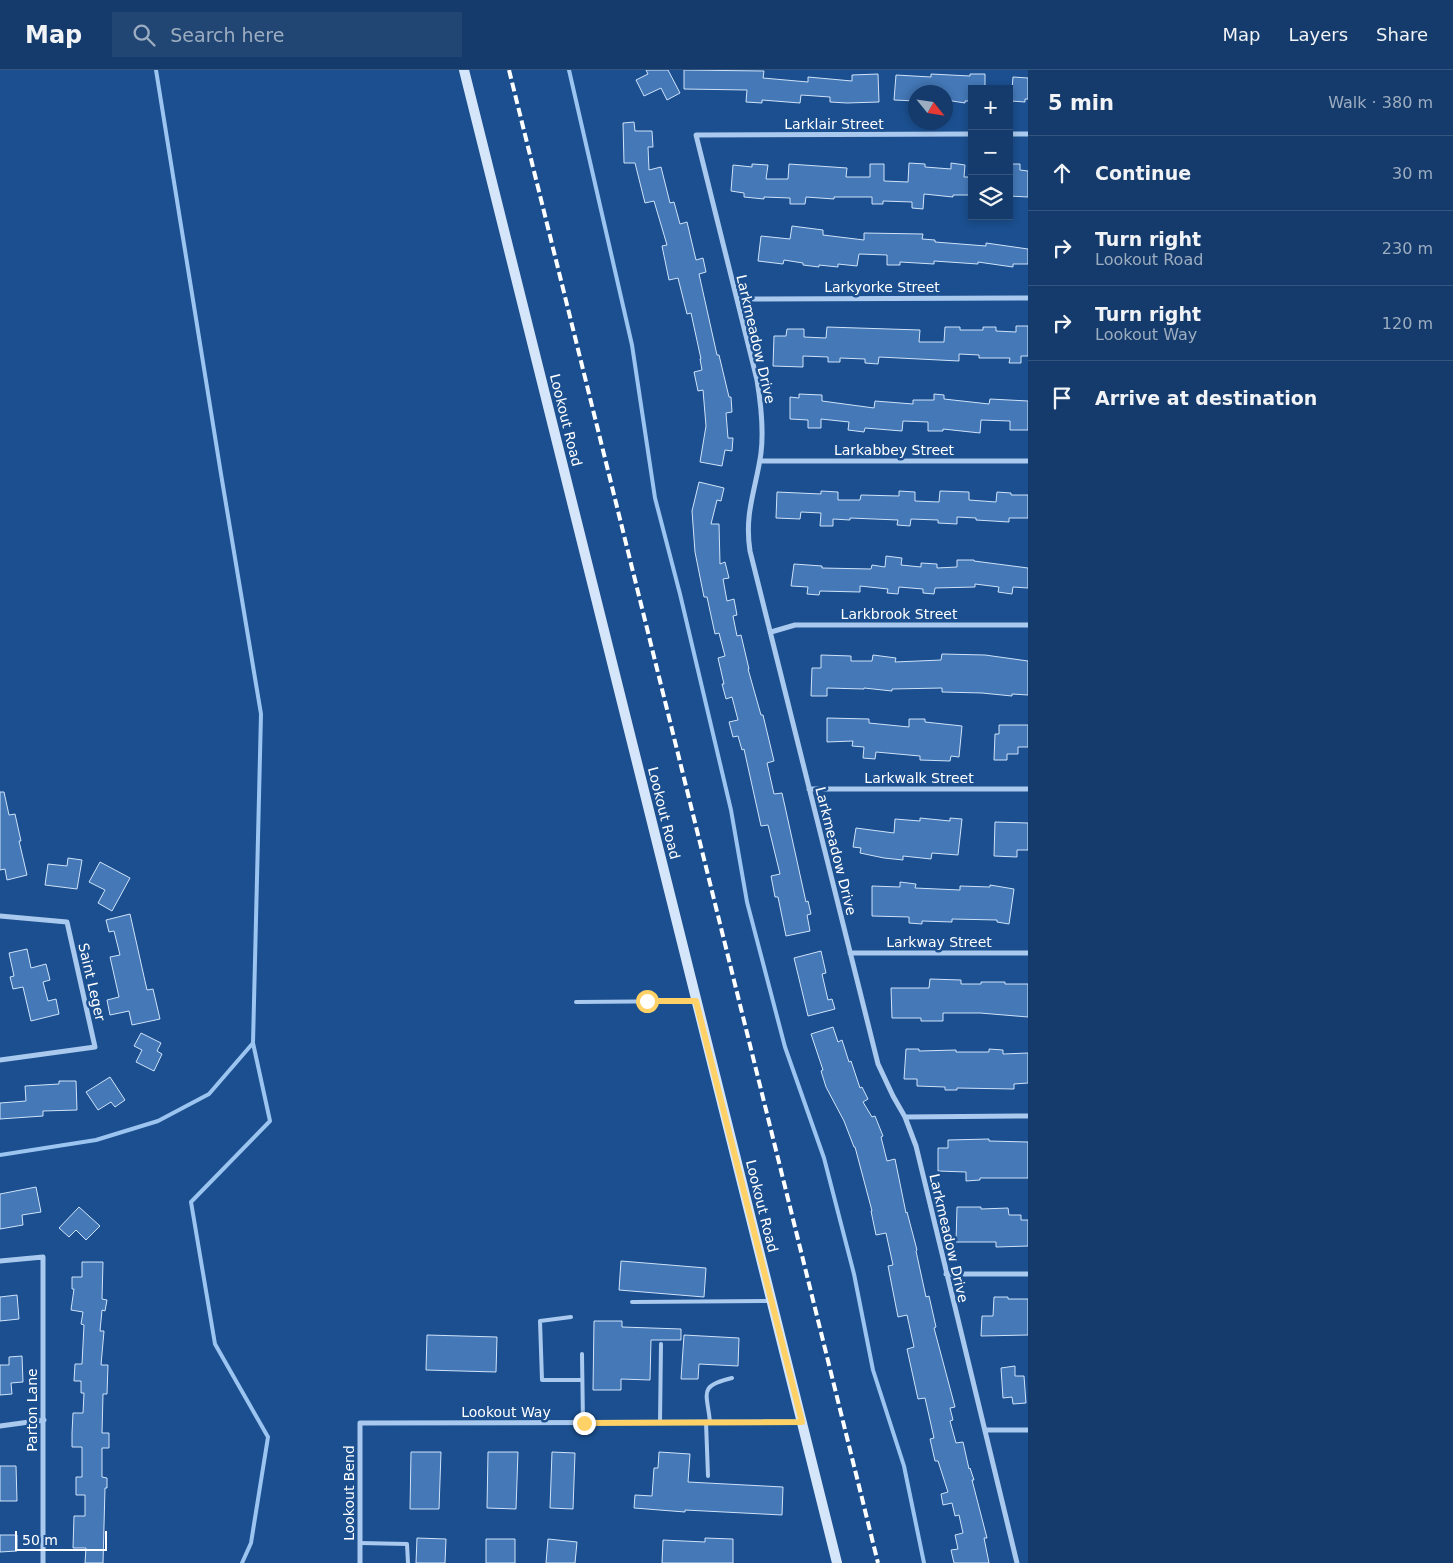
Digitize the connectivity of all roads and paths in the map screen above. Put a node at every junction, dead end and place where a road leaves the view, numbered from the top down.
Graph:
1 (464, 70) edge
2 (968, 134) edge
3 (1013, 134) edge
4 (1028, 134) edge
5 (696, 135) joint
6 (1028, 298) edge
7 (736, 299) junction
8 (760, 461) junction
9 (1028, 461) edge
10 (1028, 625) edge
11 (771, 632) junction
12 (809, 789) junction
13 (1028, 789) edge
14 (0, 916) edge
15 (850, 953) junction
16 (1028, 953) edge
17 (696, 1001) junction
18 (576, 1002) dead end
19 (0, 1060) edge
20 (1028, 1116) edge
21 (906, 1117) junction
22 (0, 1261) edge
23 (946, 1274) junction
24 (1028, 1274) edge
25 (772, 1301) junction
26 (632, 1302) dead end
27 (571, 1317) dead end
28 (661, 1344) dead end
29 (582, 1354) dead end
30 (732, 1378) dead end
31 (582, 1380) junction
32 (44, 1420) junction
33 (660, 1422) junction
34 (708, 1422) junction
35 (802, 1422) junction
36 (360, 1423) joint
37 (584, 1423) junction
38 (0, 1426) edge
39 (985, 1430) junction
40 (1028, 1430) edge
41 (708, 1476) dead end
42 (360, 1543) junction
43 (44, 1563) edge
44 (360, 1563) edge
45 (408, 1563) edge
46 (836, 1563) edge
47 (1017, 1563) edge

1 - 17 street, Lookout Road
2 - 5 street, Larklair Street
3 - 4 street
5 - 7 street, Larkmeadow Drive
6 - 7 street, Larkyorke Street
7 - 8 street, Larkmeadow Drive
8 - 9 street, Larkabbey Street
8 - 11 street, Larkmeadow Drive
10 - 11 street, Larkbrook Street
11 - 12 street, Larkmeadow Drive
12 - 13 street, Larkwalk Street
12 - 15 street, Larkmeadow Drive
14 - 19 street, Saint Leger
15 - 16 street, Larkway Street
15 - 21 street, Larkmeadow Drive
17 - 18 lane
17 - 25 street, Lookout Road
20 - 21 street
21 - 23 street, Larkmeadow Drive
22 - 32 street, Parton Lane
23 - 24 street
23 - 39 street, Larkmeadow Drive
25 - 26 lane
25 - 35 street, Lookout Road
27 - 31 lane
28 - 33 lane
29 - 31 lane
30 - 34 lane
31 - 37 lane
32 - 38 street
32 - 43 street, Parton Lane
33 - 34 street, Lookout Way
33 - 37 street, Lookout Way
34 - 35 street, Lookout Way
34 - 41 lane
35 - 46 street, Lookout Road
36 - 37 street, Lookout Way
36 - 42 street, Lookout Bend
39 - 40 street
39 - 47 street, Larkmeadow Drive
42 - 44 street, Lookout Bend
42 - 45 lane

